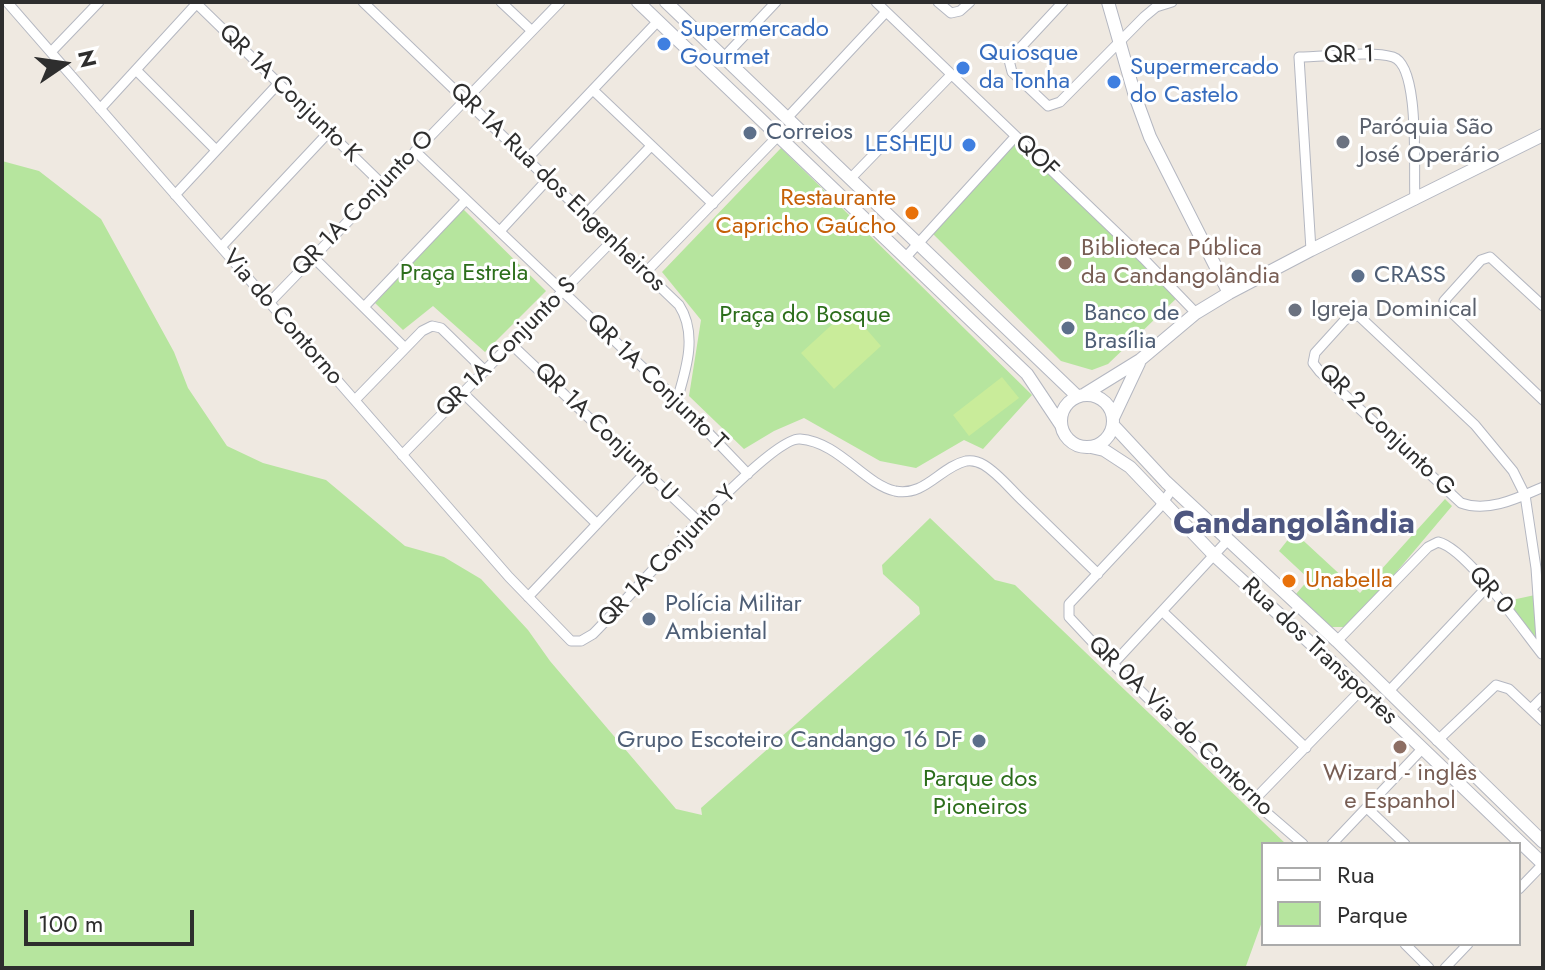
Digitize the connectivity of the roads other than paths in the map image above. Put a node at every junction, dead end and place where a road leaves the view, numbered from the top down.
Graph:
1 (99, 2) edge
2 (363, 2) edge
3 (501, 2) edge
4 (560, 2) edge
5 (638, 2) edge
6 (666, 2) edge
7 (776, 2) edge
8 (876, 2) edge
9 (938, 2) edge
10 (970, 2) edge
11 (1063, 2) edge
12 (1108, 2) edge
13 (1172, 2) edge
14 (196, 3) edge
15 (6, 6) edge
16 (886, 12) junction
17 (658, 21) junction
18 (532, 31) junction
19 (1119, 43) junction
20 (51, 52) junction
21 (725, 56) junction
22 (136, 70) junction
23 (743, 74) junction
24 (951, 75) junction
25 (278, 84) junction
26 (729, 89) junction
27 (593, 90) junction
28 (464, 99) junction
29 (100, 109) junction
30 (788, 117) junction
31 (328, 133) junction
32 (1543, 135) edge
33 (778, 136) junction
34 (1015, 137) junction
35 (651, 146) junction
36 (216, 150) junction
37 (415, 151) junction
38 (527, 159) junction
39 (851, 178) junction
40 (548, 179) junction
41 (383, 185) junction
42 (175, 195) junction
43 (466, 200) junction
44 (1415, 200) junction
45 (713, 204) junction
46 (585, 215) junction
47 (500, 231) junction
48 (612, 241) junction
49 (917, 243) junction
50 (221, 247) junction
51 (1311, 250) junction
52 (313, 257) junction
53 (905, 258) junction
54 (646, 272) junction
55 (563, 292) junction
56 (1229, 293) junction
57 (269, 303) junction
58 (1543, 306) edge
59 (364, 307) junction
60 (1196, 313) junction
61 (511, 344) junction
62 (405, 348) junction
63 (1140, 360) junction
64 (485, 371) junction
65 (463, 393) junction
66 (1081, 395) junction
67 (355, 400) junction
68 (677, 400) junction
69 (1543, 400) edge
70 (1113, 421) junction
71 (1061, 425) junction
72 (1091, 447) junction
73 (402, 455) junction
74 (646, 472) junction
75 (748, 474) junction
76 (1543, 487) edge
77 (1173, 488) junction
78 (1525, 495) junction
79 (1165, 501) junction
80 (699, 522) junction
81 (597, 524) junction
82 (1227, 541) junction
83 (1214, 555) junction
84 (1098, 574) junction
85 (1488, 586) junction
86 (528, 597) junction
87 (1162, 611) junction
88 (559, 632) joint
89 (1337, 641) junction
90 (1542, 655) edge
91 (1359, 663) junction
92 (1113, 664) junction
93 (1347, 677) junction
94 (1361, 690) junction
95 (1389, 691) junction
96 (1543, 697) edge
97 (1531, 709) junction
98 (1543, 721) edge
99 (1437, 741) junction
100 (1306, 748) junction
101 (1423, 748) junction
102 (1253, 801) junction
103 (1367, 808) junction
104 (1301, 842) edge
105 (1334, 842) edge
106 (1403, 842) edge
107 (1520, 842) edge
108 (1543, 842) edge
109 (1521, 843) edge
110 (1543, 864) edge
111 (1521, 887) edge
112 (1407, 946) edge
113 (1466, 946) edge
114 (1429, 968) edge
115 (1445, 968) edge

1 - 20 street
2 - 28 street, QR 1A Rua dos Engenheiros
3 - 18 street
4 - 18 street, QR 1A Conjunto O
5 - 17 street
6 - 21 street
7 - 21 street
8 - 16 street, QOF
9 - 10 street
11 - 19 street
12 - 19 street
13 - 19 street
14 - 22 street
14 - 25 street, QR 1A Conjunto K
15 - 20 street, Via do Contorno
16 - 24 street, QOF
16 - 30 street
17 - 26 street
17 - 27 street
18 - 28 street, QR 1A Conjunto O
19 - 56 street
20 - 29 street, Via do Contorno
21 - 23 street
22 - 29 street
22 - 36 street
23 - 26 street
23 - 30 street
24 - 34 street, QOF
24 - 39 street
25 - 31 street, QR 1A Conjunto K
25 - 36 street
26 - 33 street
27 - 35 street
27 - 38 street
28 - 37 street, QR 1A Conjunto O
28 - 38 street, QR 1A Rua dos Engenheiros
29 - 42 street, Via do Contorno
30 - 39 street
31 - 41 street, QR 1A Conjunto K
31 - 50 street
32 - 44 street
33 - 45 street
33 - 53 street
34 - 49 street
34 - 60 street, QOF
35 - 45 street
35 - 46 street
36 - 42 street
37 - 41 street, QR 1A Conjunto O
37 - 43 street, QR 1A Conjunto T
38 - 40 street, QR 1A Rua dos Engenheiros
39 - 49 street
40 - 46 street, QR 1A Rua dos Engenheiros
40 - 47 street
41 - 52 street, QR 1A Conjunto O
42 - 50 street, Via do Contorno
43 - 47 street, QR 1A Conjunto T
43 - 59 street
44 - 51 street
44 - 51 street, QR 1
45 - 54 street
46 - 48 street, QR 1A Rua dos Engenheiros
47 - 55 street, QR 1A Conjunto T
48 - 54 street, QR 1A Rua dos Engenheiros
48 - 55 street, QR 1A Conjunto S
49 - 53 street
49 - 66 street
50 - 57 street, Via do Contorno
51 - 56 street
52 - 57 street, QR 1A Conjunto O
52 - 59 street
53 - 71 street
54 - 68 street, QR 1A Rua dos Engenheiros
55 - 61 street, QR 1A Conjunto S
55 - 68 street, QR 1A Conjunto T
56 - 60 street
57 - 67 street, Via do Contorno
58 - 69 street
59 - 62 street
60 - 63 street
61 - 64 street, QR 1A Conjunto S
61 - 74 street, QR 1A Conjunto U
62 - 64 street
62 - 67 street
63 - 66 street
63 - 70 street
64 - 65 street, QR 1A Conjunto S
65 - 73 street, QR 1A Conjunto S
65 - 81 street
66 - 70 street
66 - 71 street
67 - 73 street, Via do Contorno
68 - 75 street, QR 1A Conjunto T
70 - 72 street
70 - 77 street, Rua dos Transportes
71 - 72 street
72 - 79 street, Rua dos Transportes
73 - 86 street, Via do Contorno
74 - 80 street, QR 1A Conjunto U
74 - 81 street
75 - 80 street, QR 1A Conjunto Y
75 - 84 street, QR 1A Conjunto Y
76 - 78 street
77 - 79 street
77 - 82 street, Rua dos Transportes
78 - 78 street, QR 2 Conjunto G
78 - 90 street, QR 2 Conjunto G
79 - 83 street, Rua dos Transportes
79 - 84 street
80 - 88 street, QR 1A Conjunto Y
81 - 86 street
82 - 83 street
82 - 89 street, Rua dos Transportes
83 - 87 street
83 - 93 street, Rua dos Transportes
84 - 92 street, QR 0A Via do Contorno
85 - 89 street, QR 0
85 - 90 street, QR 0
85 - 95 street
86 - 88 street, Via do Contorno
87 - 92 street
87 - 100 street
89 - 91 street, Rua dos Transportes
91 - 93 street
91 - 95 street, Rua dos Transportes
92 - 102 street, QR 0A Via do Contorno
93 - 94 street, Rua dos Transportes
94 - 100 street
94 - 101 street, Rua dos Transportes
95 - 99 street, Rua dos Transportes
96 - 97 street
97 - 98 street
97 - 99 street
99 - 108 street, Rua dos Transportes
100 - 102 street
101 - 103 street
101 - 107 street, Rua dos Transportes
102 - 104 street, QR 0A Via do Contorno
103 - 105 street
103 - 106 street
109 - 110 street, Rua dos Transportes
110 - 111 street
112 - 114 street
113 - 115 street

